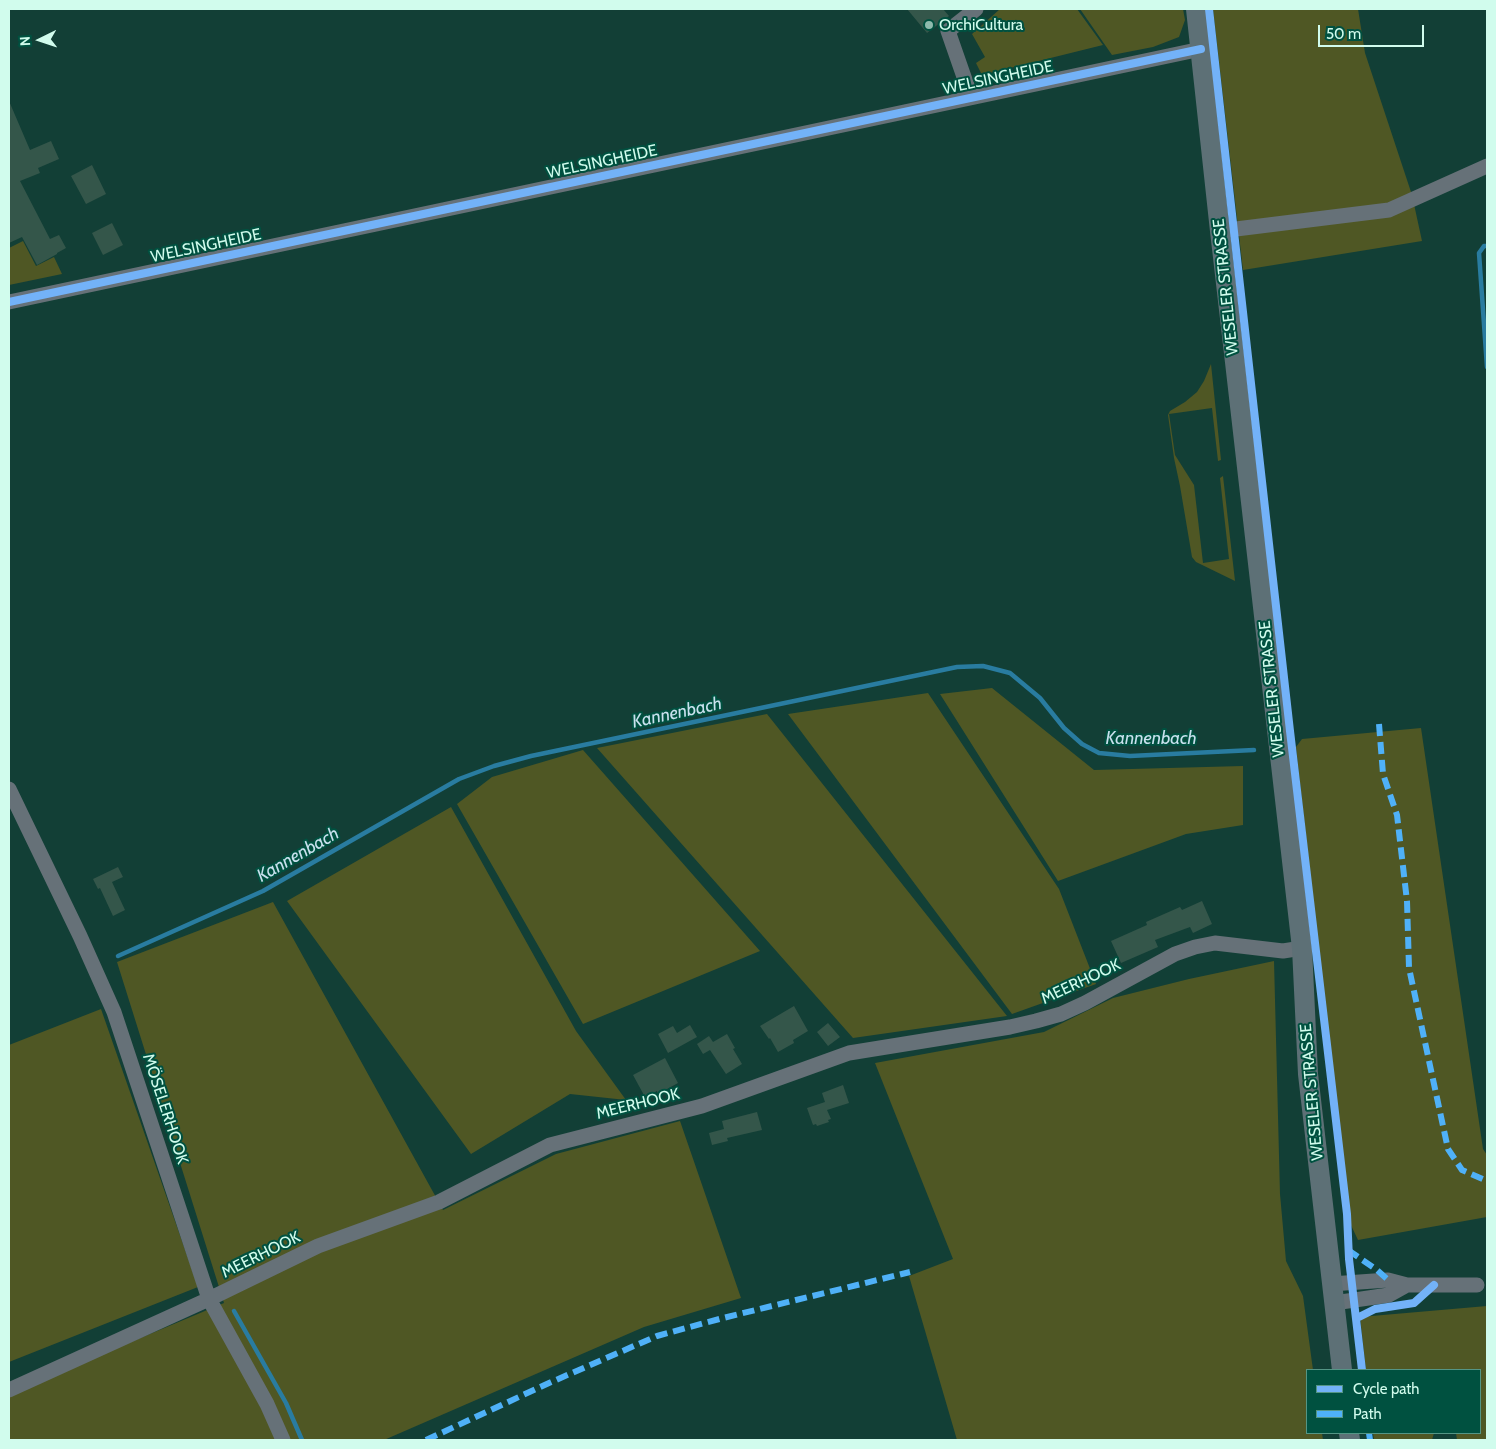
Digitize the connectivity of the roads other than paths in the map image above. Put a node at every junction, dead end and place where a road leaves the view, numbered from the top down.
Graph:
1 (976, 9) edge
2 (1196, 9) edge
3 (1200, 49) junction
4 (971, 97) junction
5 (1487, 166) edge
6 (1220, 232) junction
7 (9, 302) edge
8 (9, 789) edge
9 (1302, 948) junction
10 (1478, 1285) dead end
11 (1333, 1294) junction
12 (209, 1299) junction
13 (1342, 1369) edge
14 (9, 1390) edge
15 (283, 1440) edge

1 - 4 street
2 - 3 main road, WESELER STRASSE
3 - 4 street, WELSINGHEIDE
3 - 6 main road, WESELER STRASSE
4 - 7 street, WELSINGHEIDE
5 - 6 street
6 - 9 main road, WESELER STRASSE
8 - 12 street, MÖSELERHOOK
9 - 11 main road, WESELER STRASSE
9 - 12 street, MEERHOOK
10 - 11 street
11 - 13 main road, WESELER STRASSE
12 - 14 street, MEERHOOK
12 - 15 street, MÖSELERHOOK

